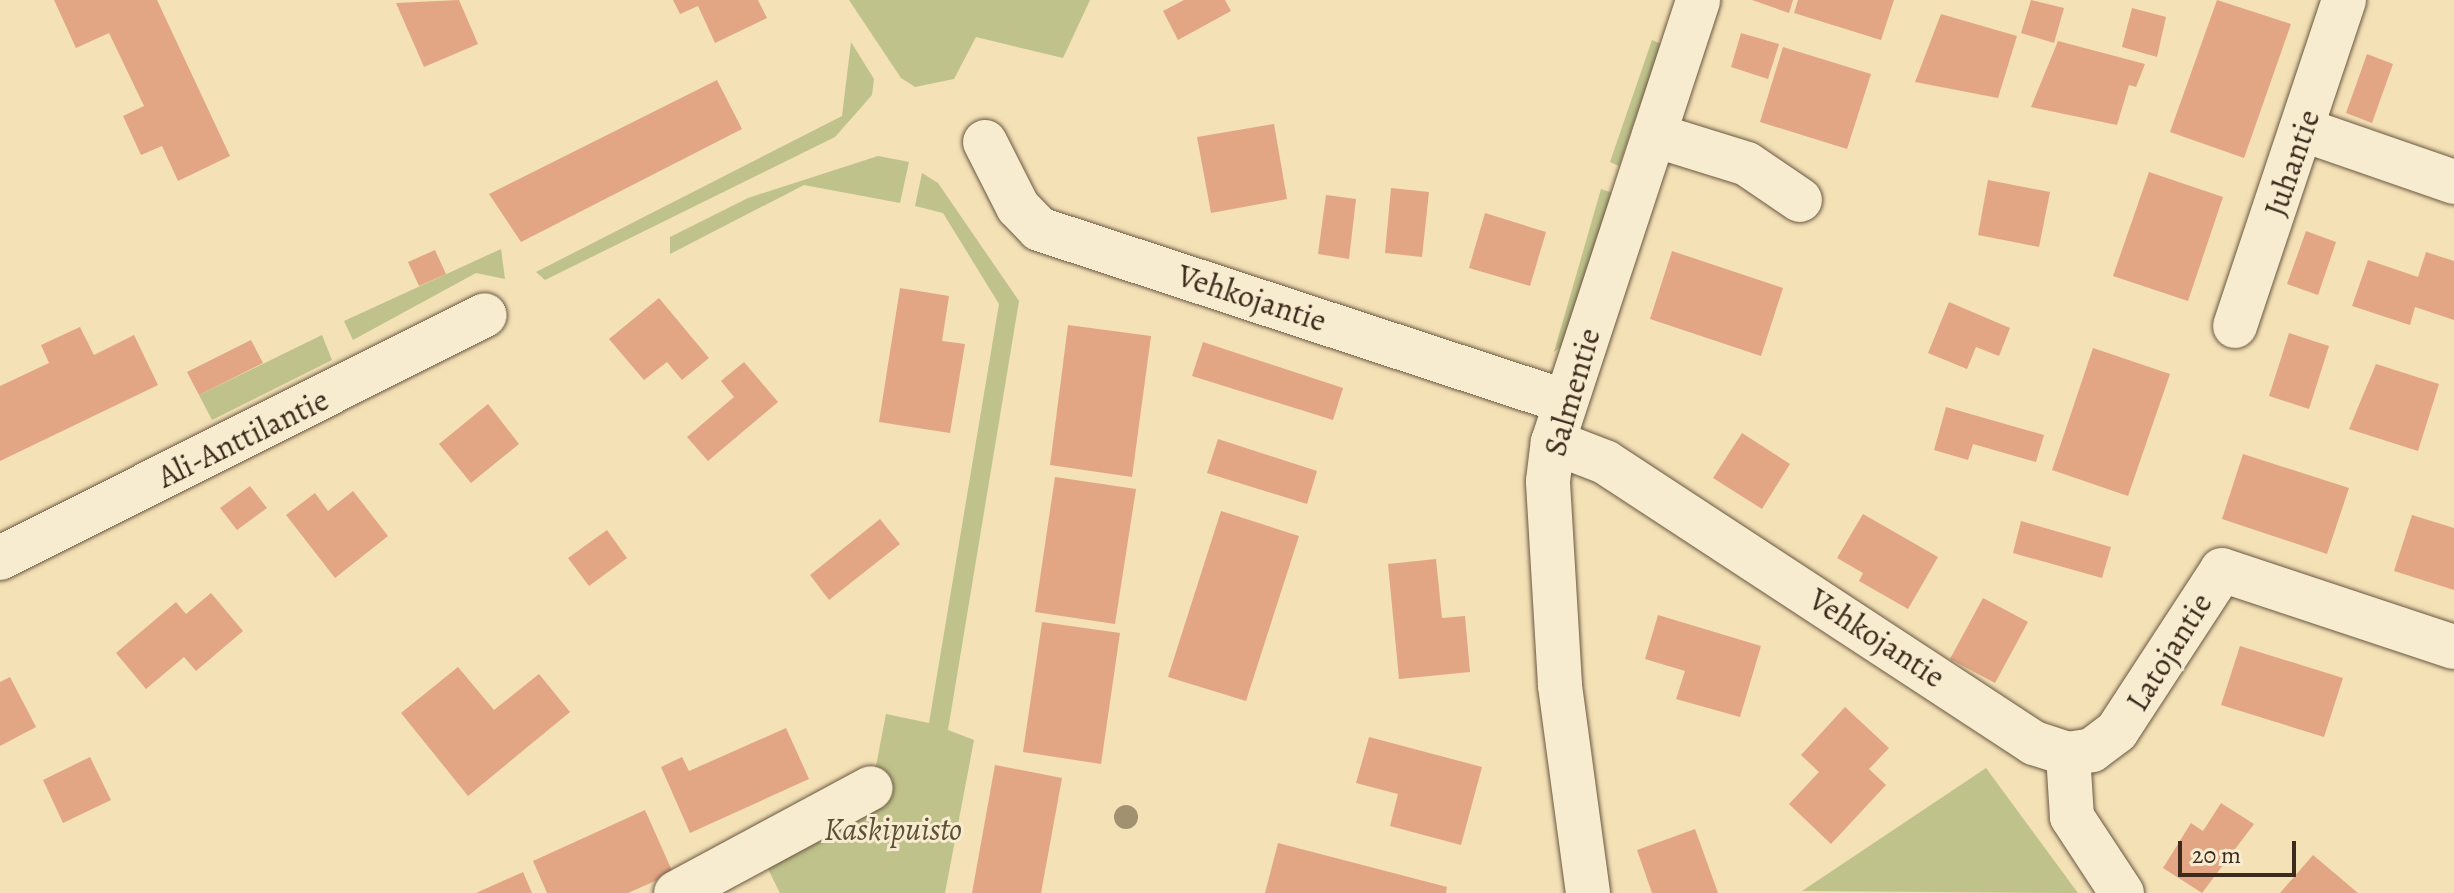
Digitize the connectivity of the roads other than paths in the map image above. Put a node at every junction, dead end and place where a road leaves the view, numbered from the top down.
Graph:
1 (1698, 0) edge
2 (2344, 0) edge
3 (2304, 130) junction
4 (1654, 135) junction
5 (985, 142) dead end
6 (2454, 182) edge
7 (1800, 200) dead end
8 (485, 315) dead end
9 (2235, 326) dead end
10 (1563, 401) junction
11 (1553, 442) junction
12 (0, 558) edge
13 (2454, 647) edge
14 (2068, 754) junction
15 (871, 788) dead end
16 (676, 893) edge
17 (1588, 893) edge
18 (2122, 893) edge

1 - 4 street, Salmentie
2 - 3 street, Juhantie
3 - 6 street
3 - 9 street, Juhantie
4 - 7 street
4 - 10 street, Salmentie
5 - 10 street, Vehkojantie
8 - 12 street, Ali-Anttilantie
10 - 11 street, Salmentie
11 - 14 street, Vehkojantie
11 - 17 street, Salmentie
13 - 14 street, Latojantie
14 - 18 street
15 - 16 street

